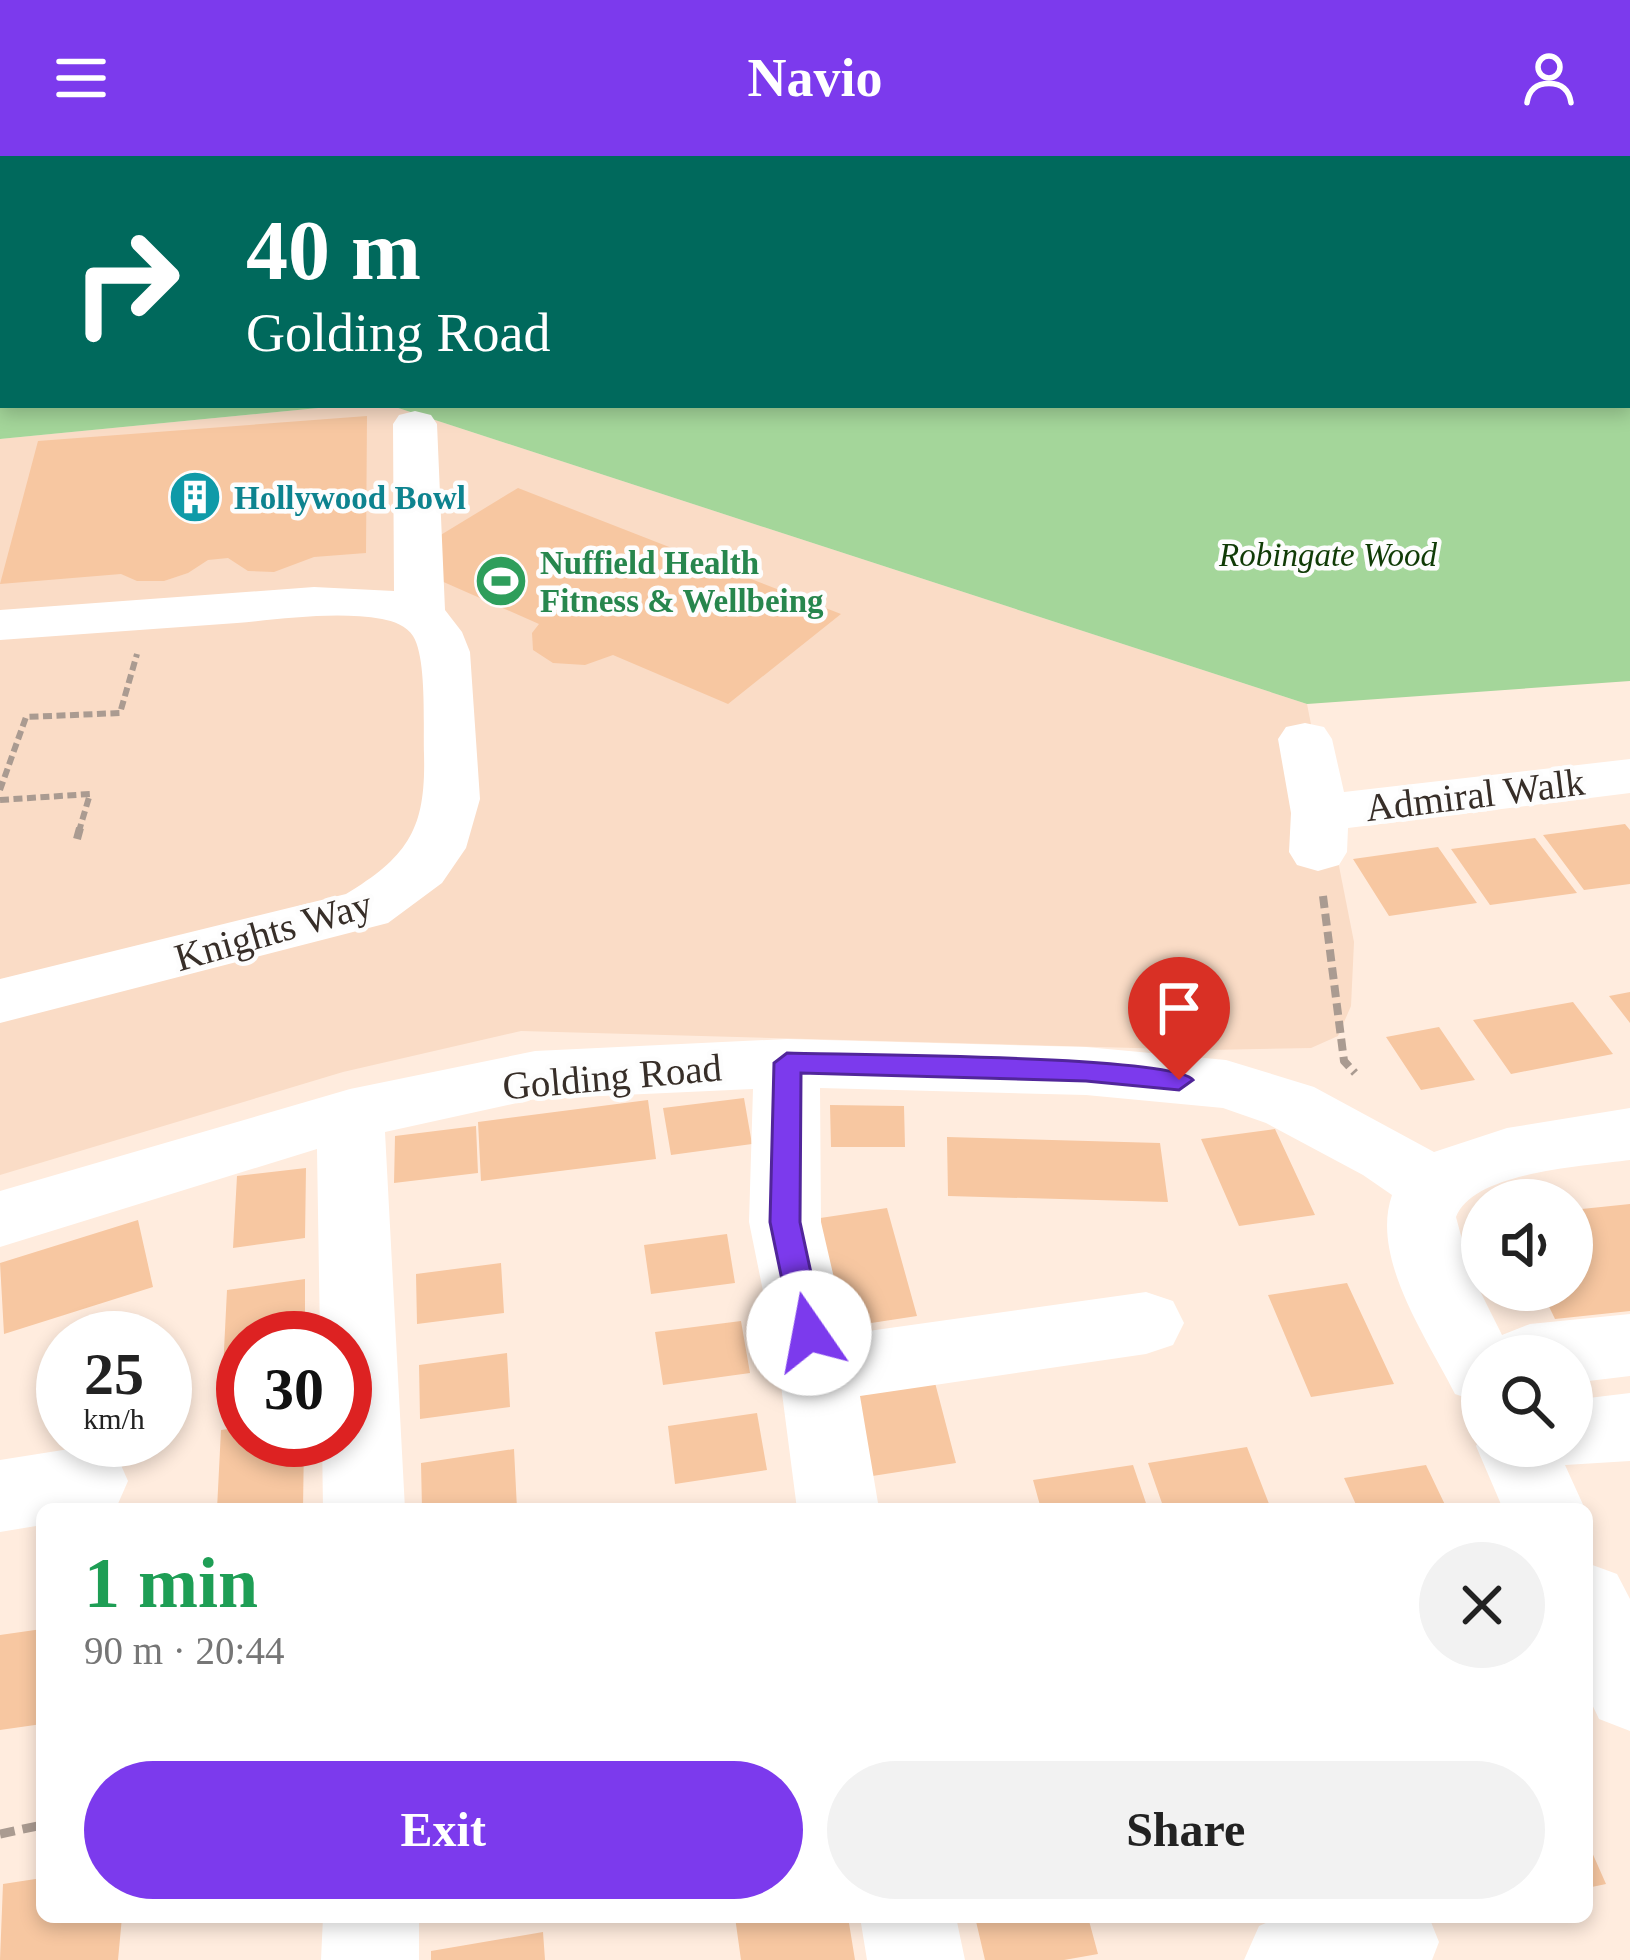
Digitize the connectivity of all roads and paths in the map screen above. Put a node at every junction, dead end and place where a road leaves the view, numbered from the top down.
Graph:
1 (415, 424) dead end
2 (210, 609) junction
3 (420, 616) junction
4 (0, 625) edge
5 (1306, 739) dead end
6 (1630, 776) edge
7 (0, 790) edge
8 (0, 800) edge
9 (1319, 832) junction
10 (77, 839) dead end
11 (0, 1001) edge
12 (787, 1063) junction
13 (350, 1114) junction
14 (1630, 1134) edge
15 (1410, 1172) junction
16 (0, 1219) edge
17 (1146, 1323) dead end
18 (1477, 1335) edge
19 (1630, 1345) edge
20 (1593, 1350) edge
21 (817, 1370) junction
22 (1630, 1427) edge
23 (1593, 1431) edge
24 (1525, 1467) edge
25 (88, 1481) dead end
26 (0, 1496) edge
27 (364, 1503) edge
28 (837, 1503) edge
29 (1541, 1503) edge
30 (1593, 1614) edge
31 (1630, 1690) edge
32 (36, 1826) edge
33 (0, 1834) edge
34 (371, 1923) edge
35 (909, 1923) edge
36 (1391, 1942) dead end
37 (370, 1960) edge
38 (916, 1960) edge
39 (1293, 1960) edge

1 - 3 street
2 - 3 street
2 - 4 street
2 - 7 path
3 - 11 street, Knights Way
5 - 9 street, Admiral Walk
6 - 9 street, Admiral Walk
8 - 10 path
9 - 15 path
12 - 13 street, Golding Road
12 - 15 street, Golding Road
12 - 21 street
13 - 16 street, Golding Road
13 - 27 street
14 - 15 street
15 - 18 street
17 - 21 street
19 - 20 street
21 - 28 street
22 - 23 street
24 - 29 street
25 - 26 street
30 - 31 street
32 - 33 path
34 - 37 street
35 - 38 street
36 - 39 street

